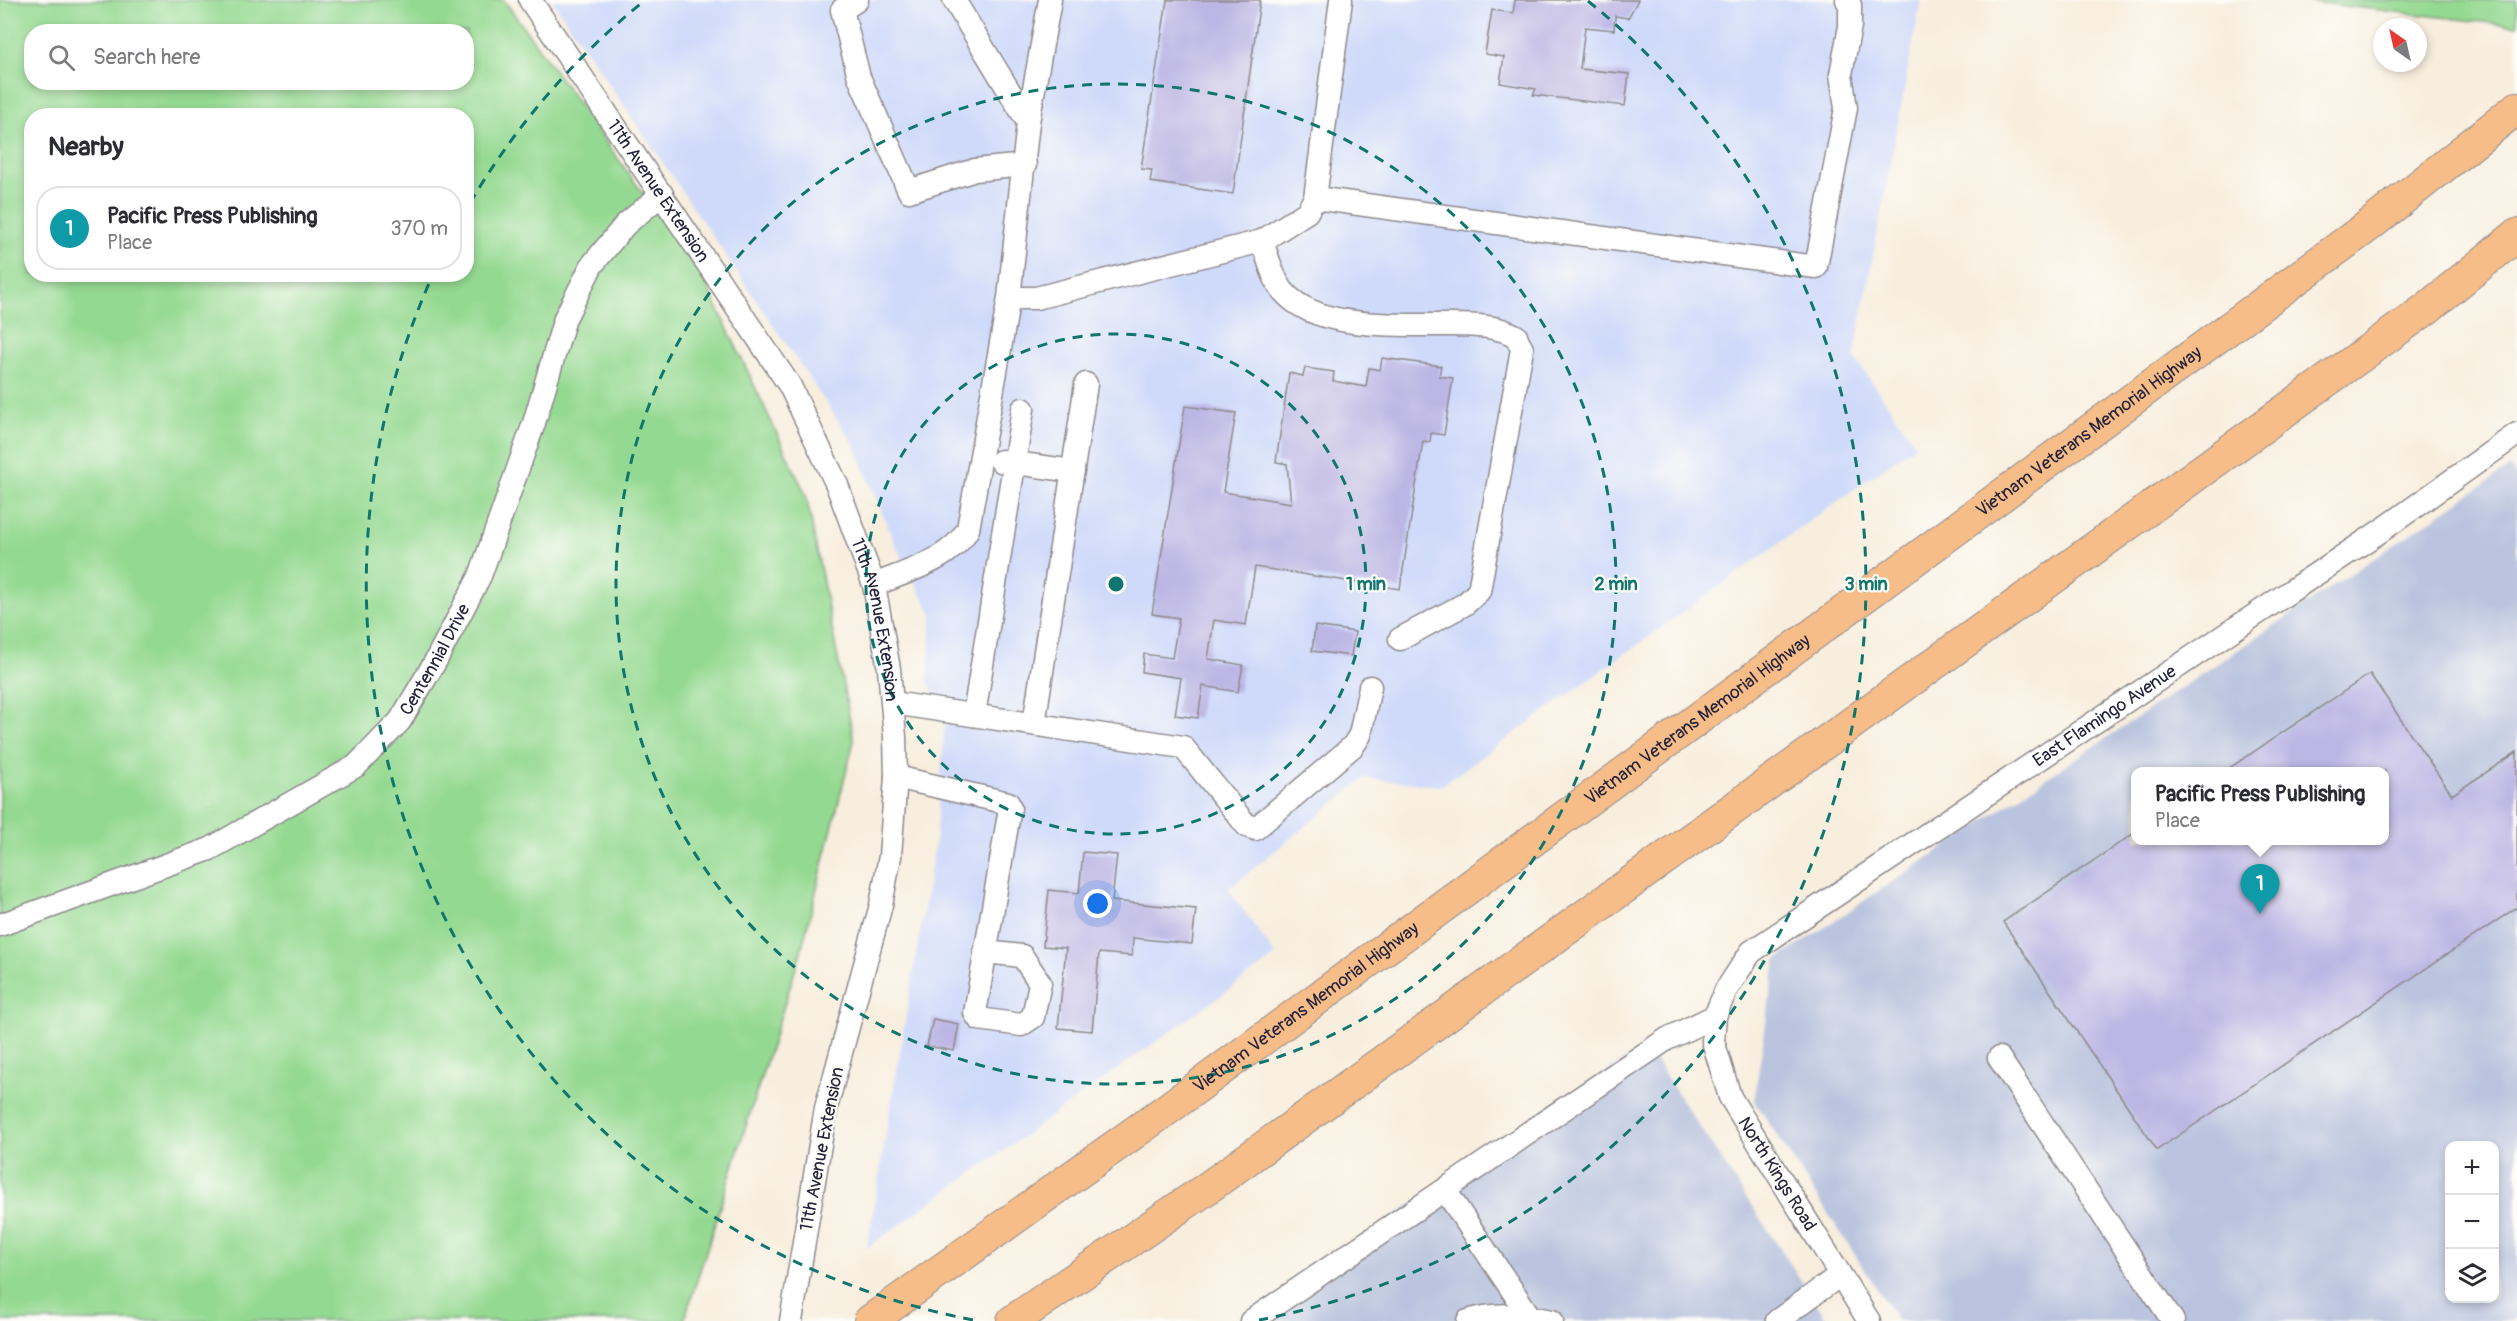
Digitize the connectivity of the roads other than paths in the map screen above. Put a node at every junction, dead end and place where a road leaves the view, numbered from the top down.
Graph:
1 (530, 0) edge
2 (857, 0) edge
3 (954, 0) edge
4 (1050, 0) edge
5 (1341, 0) edge
6 (1847, 0) edge
7 (2517, 108) edge
8 (1028, 122) junction
9 (1024, 165) junction
10 (662, 194) junction
11 (1315, 198) junction
12 (2517, 235) edge
13 (1262, 241) junction
14 (1009, 298) junction
15 (1086, 384) dead end
16 (1023, 409) dead end
17 (2517, 434) edge
18 (982, 459) junction
19 (1014, 463) junction
20 (1073, 471) junction
21 (874, 585) junction
22 (1400, 639) dead end
23 (1370, 687) dead end
24 (892, 703) junction
25 (974, 715) junction
26 (1034, 724) junction
27 (896, 777) junction
28 (0, 925) edge
29 (985, 952) dead end
30 (1715, 1016) junction
31 (1999, 1058) dead end
32 (1445, 1190) junction
33 (1840, 1275) junction
34 (792, 1312) edge
35 (1530, 1317) junction
36 (870, 1321) edge
37 (1013, 1321) edge
38 (1251, 1321) edge
39 (1468, 1321) edge
40 (1552, 1321) edge
41 (1777, 1321) edge
42 (1869, 1321) edge
43 (2173, 1321) edge

1 - 10 street, 11th Avenue Extension
2 - 9 street
3 - 8 street
4 - 8 street
5 - 11 street
6 - 11 street
7 - 36 highway, Vietnam Veterans Memorial Highway
8 - 9 street
9 - 14 street
10 - 21 street, 11th Avenue Extension
10 - 28 street, Centennial Drive
11 - 13 street
12 - 37 highway
13 - 14 street
13 - 22 street
14 - 18 street
15 - 20 street
16 - 19 street
17 - 30 street, East Flamingo Avenue
18 - 19 street
18 - 21 street
19 - 20 street
19 - 25 street
20 - 26 street
21 - 24 street, 11th Avenue Extension
23 - 26 street
24 - 25 street
24 - 27 street, 11th Avenue Extension
25 - 26 street
27 - 29 street
27 - 34 street, 11th Avenue Extension
30 - 32 street
30 - 33 street, North Kings Road
31 - 43 street
32 - 35 street
32 - 38 street
33 - 41 street
33 - 42 street, North Kings Road
35 - 39 street
35 - 40 street

